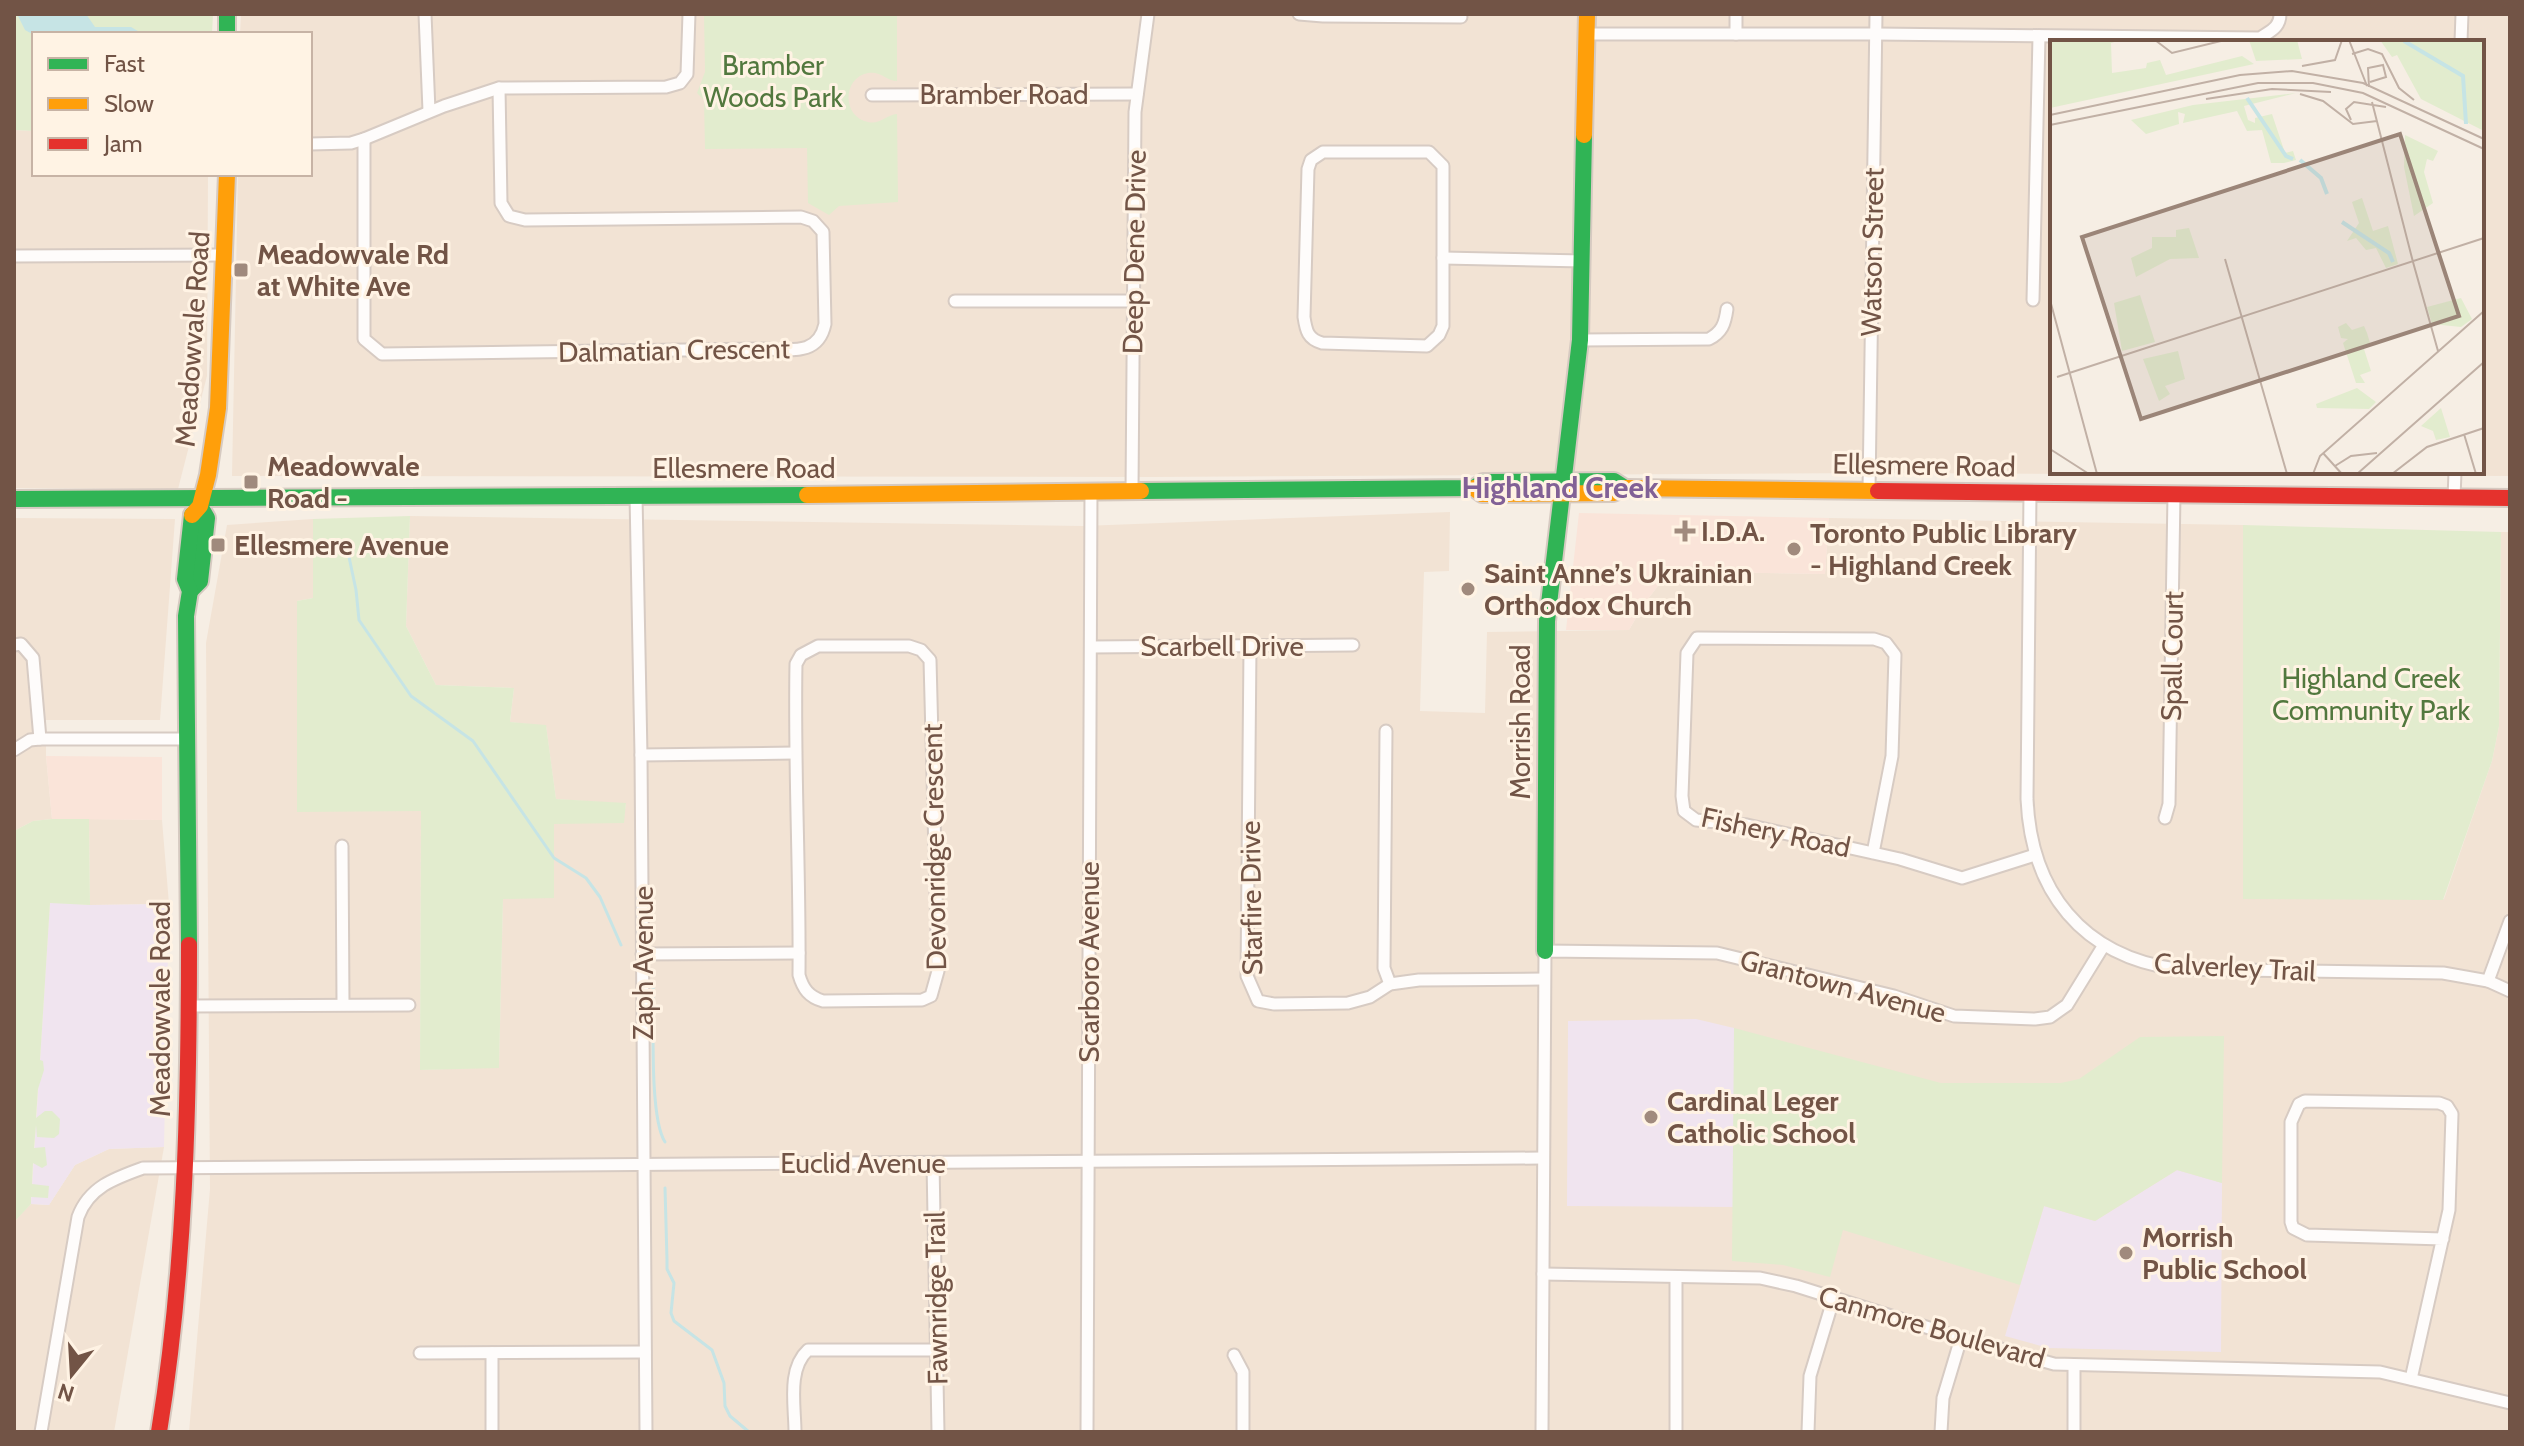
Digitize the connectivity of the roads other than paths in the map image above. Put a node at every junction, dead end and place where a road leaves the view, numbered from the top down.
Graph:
1 (425, 14) edge
2 (689, 14) edge
3 (1148, 14) edge
4 (1299, 14) edge
5 (1587, 14) edge
6 (1736, 14) edge
7 (1876, 14) edge
8 (2280, 14) edge
9 (2462, 14) edge
10 (1316, 15) edge
11 (1461, 17) dead end
12 (1587, 34) junction
13 (1736, 34) junction
14 (1876, 34) junction
15 (2039, 36) junction
16 (2180, 40) edge
17 (2461, 40) edge
18 (499, 88) junction
19 (1137, 94) junction
20 (872, 95) dead end
21 (429, 111) junction
22 (364, 139) junction
23 (312, 144) edge
24 (227, 176) edge
25 (224, 255) junction
26 (14, 256) edge
27 (1443, 258) junction
28 (1583, 261) junction
29 (2033, 300) dead end
30 (955, 301) dead end
31 (1133, 301) junction
32 (1727, 309) dead end
33 (1580, 340) junction
34 (2455, 474) edge
35 (1564, 487) junction
36 (1869, 490) junction
37 (1091, 491) junction
38 (1132, 491) junction
39 (2030, 492) junction
40 (2174, 494) junction
41 (636, 495) junction
42 (2454, 498) junction
43 (2510, 498) edge
44 (14, 499) edge
45 (200, 502) junction
46 (14, 645) edge
47 (1353, 645) dead end
48 (1091, 647) junction
49 (1250, 647) junction
50 (1386, 731) dead end
51 (40, 739) junction
52 (186, 739) junction
53 (14, 750) edge
54 (795, 753) junction
55 (641, 755) junction
56 (2165, 818) dead end
57 (342, 846) dead end
58 (1873, 853) junction
59 (2035, 855) junction
60 (2510, 921) edge
61 (2104, 945) junction
62 (1545, 951) junction
63 (799, 953) junction
64 (642, 954) junction
65 (1544, 979) junction
66 (2488, 981) junction
67 (1390, 984) junction
68 (2510, 991) edge
69 (343, 1003) junction
70 (409, 1005) dead end
71 (188, 1006) junction
72 (1542, 1158) junction
73 (1088, 1161) junction
74 (933, 1163) junction
75 (644, 1164) junction
76 (185, 1166) junction
77 (2443, 1239) junction
78 (1543, 1274) junction
79 (1676, 1277) junction
80 (1834, 1297) junction
81 (1961, 1338) junction
82 (937, 1350) junction
83 (645, 1352) junction
84 (420, 1353) dead end
85 (492, 1353) junction
86 (1234, 1355) dead end
87 (2074, 1366) junction
88 (2411, 1379) junction
89 (2510, 1403) edge
90 (160, 1430) edge
91 (41, 1432) edge
92 (492, 1432) edge
93 (646, 1432) edge
94 (795, 1432) edge
95 (938, 1432) edge
96 (1087, 1432) edge
97 (1243, 1432) edge
98 (1542, 1432) edge
99 (1676, 1432) edge
100 (1808, 1432) edge
101 (1941, 1432) edge
102 (2074, 1432) edge

1 - 21 street
2 - 18 street
3 - 19 street, Deep Dene Drive
4 - 10 street
5 - 12 main road, Morrish Road
6 - 13 street
7 - 14 street, Watson Street
8 - 16 street
9 - 17 street
10 - 11 street
12 - 13 street
12 - 28 main road, Morrish Road
13 - 14 street
14 - 15 street
14 - 36 street, Watson Street
15 - 16 street
15 - 29 street
18 - 21 street
18 - 22 street, Dalmatian Crescent
19 - 20 street, Bramber Road
19 - 31 street, Deep Dene Drive
21 - 22 street
22 - 23 street
24 - 25 main road, Meadowvale Road
25 - 26 street
25 - 45 main road, Meadowvale Road
27 - 27 street
27 - 28 street
28 - 33 main road, Morrish Road
30 - 31 street
31 - 38 street, Deep Dene Drive
32 - 33 street
33 - 35 main road, Morrish Road
34 - 42 street
35 - 36 main road, Ellesmere Road
35 - 38 main road, Ellesmere Road
35 - 62 main road, Morrish Road
36 - 39 main road, Ellesmere Road
37 - 38 main road, Ellesmere Road
37 - 41 main road, Ellesmere Road
37 - 48 street, Scarboro Avenue
39 - 40 main road, Ellesmere Road
39 - 59 street, Calverley Trail
40 - 42 main road, Ellesmere Road
40 - 56 street, Spall Court
41 - 45 main road, Ellesmere Road
41 - 55 street, Zaph Avenue
42 - 43 main road, Ellesmere Road
44 - 45 main road, Ellesmere Road
45 - 52 main road, Meadowvale Road
46 - 51 street
47 - 49 street, Scarbell Drive
48 - 49 street, Scarbell Drive
48 - 73 street, Scarboro Avenue
49 - 67 street, Starfire Drive
50 - 67 street
51 - 52 street
51 - 53 street
52 - 71 main road, Meadowvale Road
54 - 55 street
54 - 63 street, Devonridge Crescent
54 - 63 street, Devonridge Crescent
55 - 64 street, Zaph Avenue
57 - 69 street
58 - 58 street, Fishery Road
58 - 59 street, Fishery Road
59 - 61 street, Calverley Trail
60 - 66 street
61 - 62 street, Grantown Avenue
61 - 66 street, Calverley Trail
62 - 65 street, Morrish Road
63 - 64 street
64 - 75 street, Zaph Avenue
65 - 67 street, Starfire Drive
65 - 72 street, Morrish Road
66 - 68 street, Calverley Trail
69 - 70 street
69 - 71 street
71 - 76 main road, Meadowvale Road
72 - 73 street, Euclid Avenue
72 - 78 street, Morrish Road
73 - 74 street, Euclid Avenue
73 - 96 street, Scarboro Avenue
74 - 75 street, Euclid Avenue
74 - 82 street, Fawnridge Trail
75 - 76 street, Euclid Avenue
75 - 83 street, Zaph Avenue
76 - 90 main road, Meadowvale Road
76 - 91 street, Euclid Avenue
77 - 77 street
77 - 88 street
78 - 79 street, Canmore Boulevard
78 - 98 street, Morrish Road
79 - 80 street, Canmore Boulevard
79 - 99 street
80 - 81 street, Canmore Boulevard
80 - 100 street
81 - 87 street, Canmore Boulevard
81 - 101 street
82 - 94 street
82 - 95 street, Fawnridge Trail
83 - 85 street
83 - 93 street, Zaph Avenue
84 - 85 street
85 - 92 street
86 - 97 street
87 - 88 street, Canmore Boulevard
87 - 102 street
88 - 89 street, Canmore Boulevard

